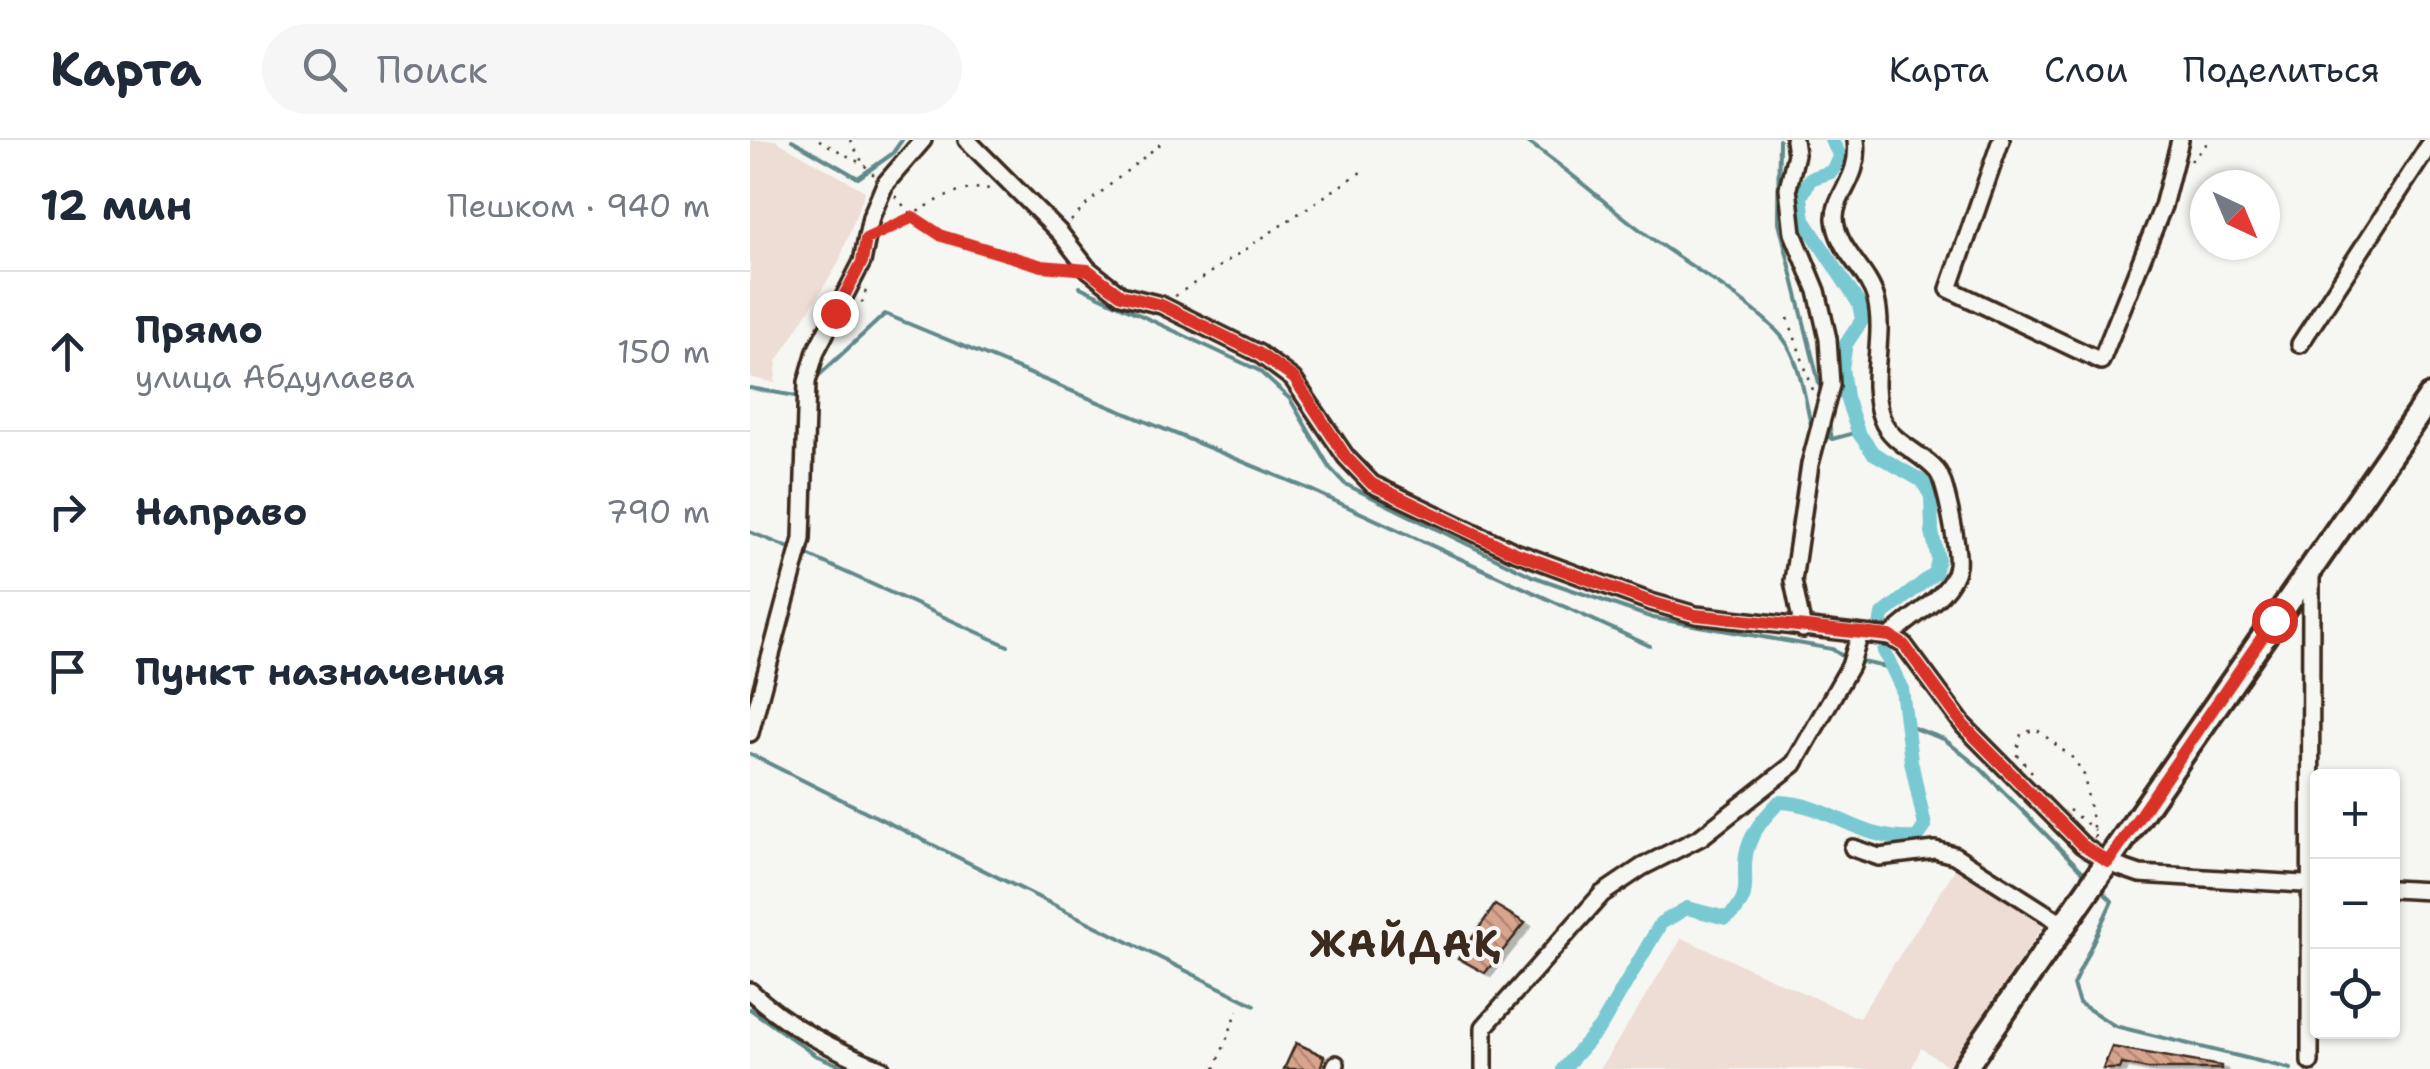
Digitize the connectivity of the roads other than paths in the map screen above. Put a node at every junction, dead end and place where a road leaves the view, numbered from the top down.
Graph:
1 (923, 140) edge
2 (967, 140) edge
3 (1794, 140) edge
4 (1856, 140) edge
5 (2001, 140) edge
6 (2180, 140) edge
7 (2430, 144) edge
8 (2300, 344) dead end
9 (2430, 397) edge
10 (2311, 565) junction
11 (1803, 629) junction
12 (1860, 634) junction
13 (1890, 636) junction
14 (750, 733) edge
15 (1853, 848) dead end
16 (2314, 859) edge
17 (2098, 871) junction
18 (2310, 884) edge
19 (2400, 889) edge
20 (2430, 891) edge
21 (2064, 925) junction
22 (2313, 949) edge
23 (750, 991) edge
24 (2310, 1062) dead end
25 (882, 1069) edge
26 (1484, 1069) edge
27 (1964, 1069) edge

1 - 14 street
2 - 11 street
3 - 11 street
4 - 13 street
5 - 6 street
7 - 8 street
9 - 10 main road
10 - 16 street
10 - 17 main road
11 - 12 street
12 - 13 street
12 - 26 street
13 - 17 street
15 - 21 street
17 - 18 street
17 - 21 main road
19 - 20 street
21 - 27 main road
22 - 24 street
23 - 25 street

